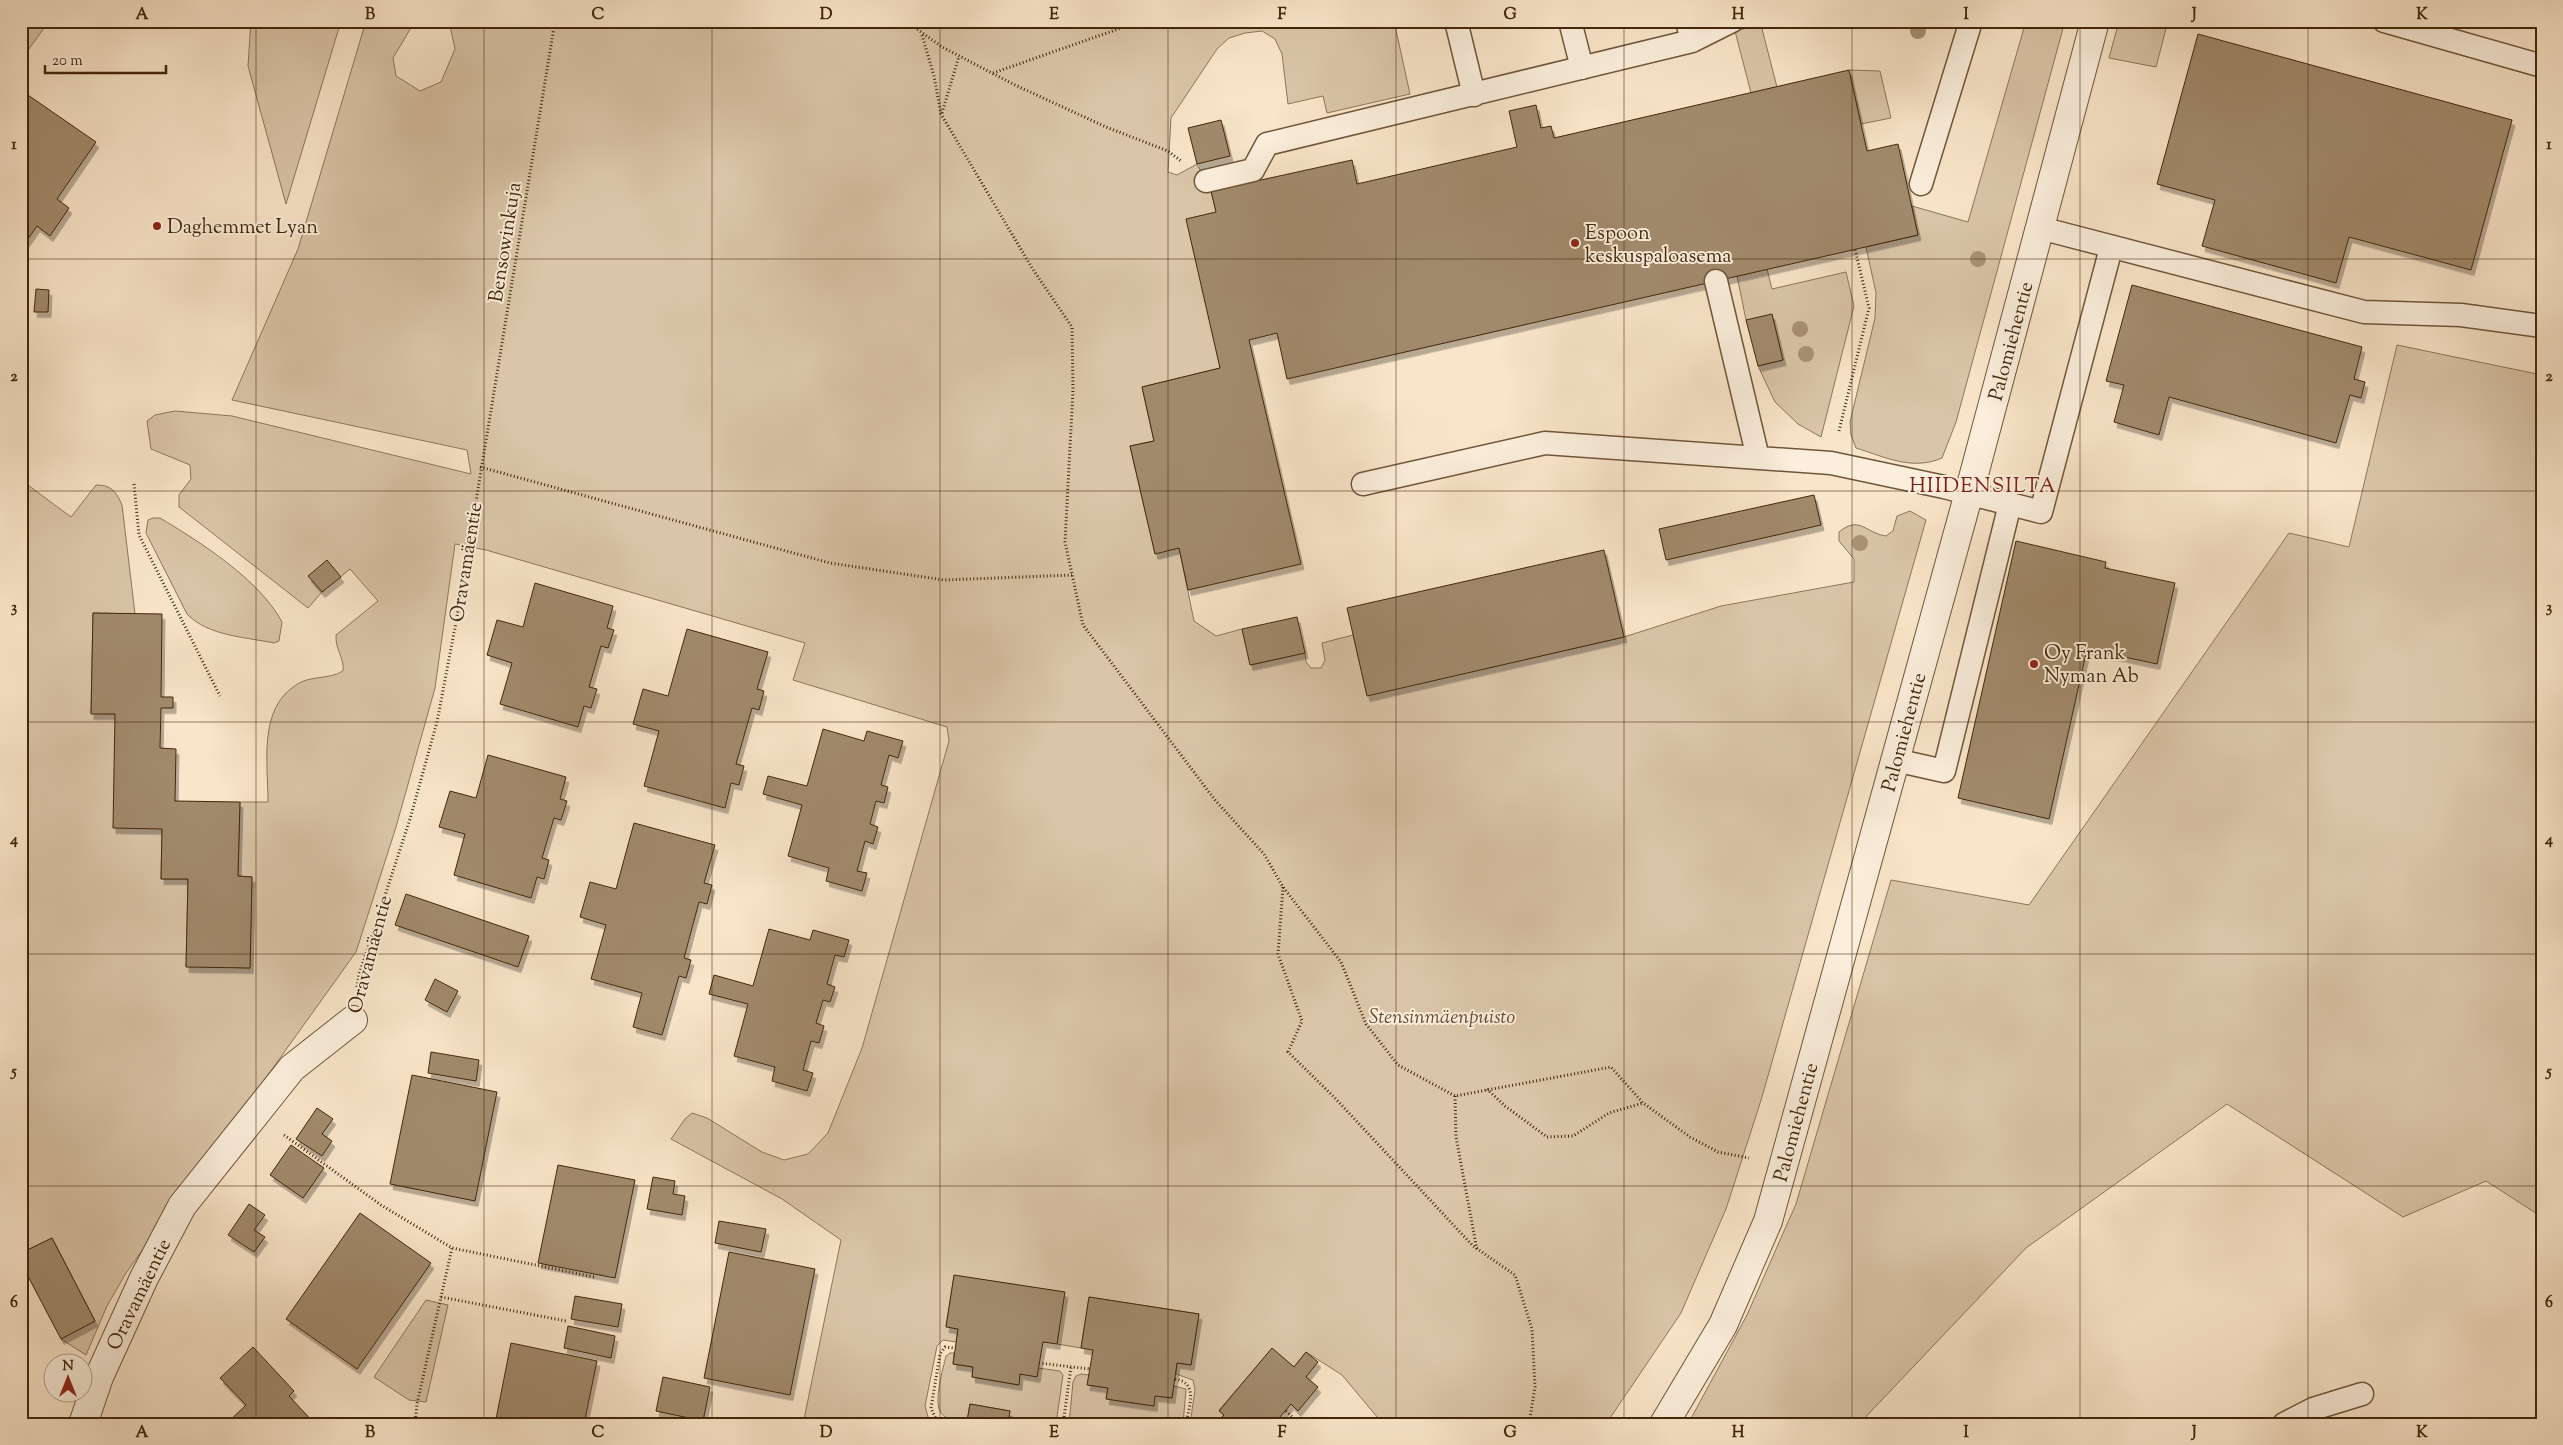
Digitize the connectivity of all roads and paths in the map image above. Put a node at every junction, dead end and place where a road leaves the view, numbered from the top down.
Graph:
1 (555, 21) edge
2 (906, 21) edge
3 (1141, 21) edge
4 (1456, 21) edge
5 (1570, 21) edge
6 (1732, 21) edge
7 (1971, 21) edge
8 (2095, 21) edge
9 (2384, 21) edge
10 (1690, 31) edge
11 (922, 35) junction
12 (959, 56) junction
13 (2542, 66) edge
14 (1582, 68) junction
15 (993, 73) junction
16 (1474, 95) junction
17 (941, 114) junction
18 (1206, 180) joint
19 (1921, 184) dead end
20 (2040, 228) junction
21 (2111, 248) junction
22 (1855, 249) dead end
23 (1716, 280) dead end
24 (2542, 326) edge
25 (1758, 458) junction
26 (1831, 463) junction
27 (480, 467) junction
28 (134, 484) dead end
29 (1363, 484) dead end
30 (1969, 494) junction
31 (2010, 504) junction
32 (1072, 575) junction
33 (220, 696) dead end
34 (1896, 760) junction
35 (1283, 887) junction
36 (353, 1020) joint
37 (1487, 1089) junction
38 (1454, 1096) junction
39 (1643, 1103) junction
40 (254, 1114) junction
41 (1755, 1158) dead end
42 (452, 1248) junction
43 (1477, 1250) junction
44 (594, 1277) dead end
45 (441, 1297) junction
46 (566, 1321) dead end
47 (955, 1348) dead end
48 (1040, 1362) dead end
49 (1071, 1367) junction
50 (1090, 1369) dead end
51 (1175, 1379) dead end
52 (2362, 1394) dead end
53 (1286, 1410) dead end
54 (83, 1424) edge
55 (415, 1424) edge
56 (938, 1424) edge
57 (1063, 1424) edge
58 (1186, 1424) edge
59 (1300, 1424) edge
60 (1530, 1424) edge
61 (1664, 1424) edge
62 (2284, 1424) edge

1 - 27 path, Bensowinkuja
2 - 11 path
3 - 15 path
4 - 16 lane
5 - 14 lane
6 - 10 lane
7 - 19 lane
8 - 20 street, Palomiehentie
9 - 13 lane
10 - 14 lane
11 - 12 path
11 - 17 path
12 - 15 path
12 - 17 path
14 - 16 lane
15 - 18 path
16 - 18 lane
17 - 32 path
20 - 21 lane
20 - 30 street, Palomiehentie
21 - 24 lane
21 - 31 lane
22 - 26 path
23 - 25 lane
25 - 26 lane
25 - 29 lane
26 - 30 lane
27 - 32 path
27 - 36 path, Oravamäentie
28 - 33 path
30 - 31 lane
30 - 34 street, Palomiehentie
31 - 34 lane
32 - 35 path
34 - 61 street, Palomiehentie
35 - 38 path
35 - 43 path
36 - 40 street, Oravamäentie
37 - 38 path
37 - 39 path
37 - 39 path
38 - 43 path
39 - 41 path
40 - 42 path
40 - 54 street, Oravamäentie
42 - 44 path
42 - 45 path
43 - 60 path
45 - 46 path
45 - 55 path
47 - 56 path
48 - 49 path
49 - 50 path
49 - 57 path
51 - 58 path
52 - 62 lane
53 - 59 path

